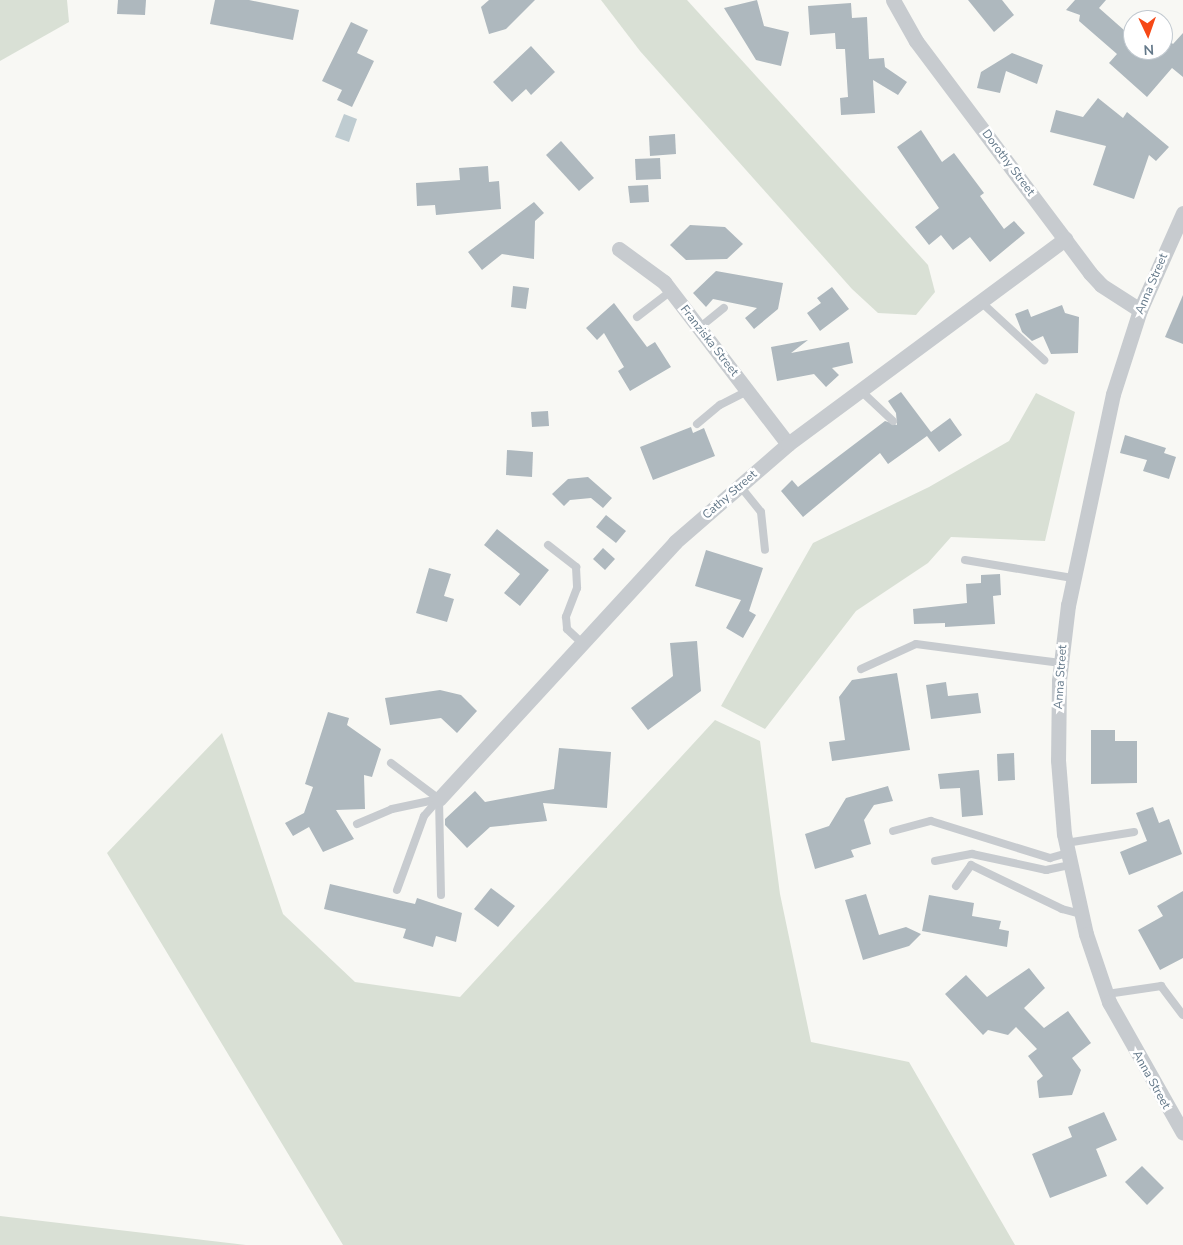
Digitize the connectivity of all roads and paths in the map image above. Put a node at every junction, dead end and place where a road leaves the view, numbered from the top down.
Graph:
1 (893, 0) edge
2 (1183, 213) edge
3 (1064, 239) junction
4 (618, 250) dead end
5 (671, 291) junction
6 (981, 302) junction
7 (724, 308) dead end
8 (1140, 310) junction
9 (637, 317) dead end
10 (699, 328) junction
11 (1044, 360) dead end
12 (748, 391) junction
13 (861, 391) junction
14 (893, 421) dead end
15 (697, 424) dead end
16 (788, 444) junction
17 (740, 486) junction
18 (548, 545) dead end
19 (765, 550) dead end
20 (965, 560) dead end
21 (1073, 578) junction
22 (583, 644) junction
23 (1061, 663) junction
24 (861, 668) dead end
25 (391, 763) dead end
26 (439, 799) junction
27 (357, 824) dead end
28 (893, 831) dead end
29 (1134, 832) dead end
30 (1068, 854) junction
31 (935, 861) dead end
32 (956, 886) dead end
33 (397, 890) dead end
34 (442, 896) dead end
35 (1081, 914) junction
36 (1106, 994) junction
37 (1183, 1015) edge
38 (1183, 1133) edge

1 - 3 street, Dorothy Street
2 - 8 street, Anna Street
3 - 6 street, Cathy Street
3 - 8 street, Dorothy Street
4 - 5 street, Franziska Street
5 - 9 lane
5 - 10 street, Franziska Street
6 - 11 lane
6 - 13 street, Cathy Street
7 - 10 lane
8 - 21 street, Anna Street
10 - 12 street, Franziska Street
12 - 15 lane
12 - 16 street, Franziska Street
13 - 14 lane
13 - 16 street, Cathy Street
16 - 17 street, Cathy Street
17 - 19 lane
17 - 22 street, Cathy Street
18 - 22 lane
20 - 21 lane
21 - 23 street, Anna Street
22 - 26 street, Cathy Street
23 - 24 lane
23 - 30 street, Anna Street
25 - 26 lane
26 - 27 lane
26 - 33 lane
26 - 34 lane
28 - 30 lane
29 - 30 lane
30 - 31 lane
30 - 35 street, Anna Street
32 - 35 lane
35 - 36 street, Anna Street
36 - 37 lane
36 - 38 street, Anna Street

